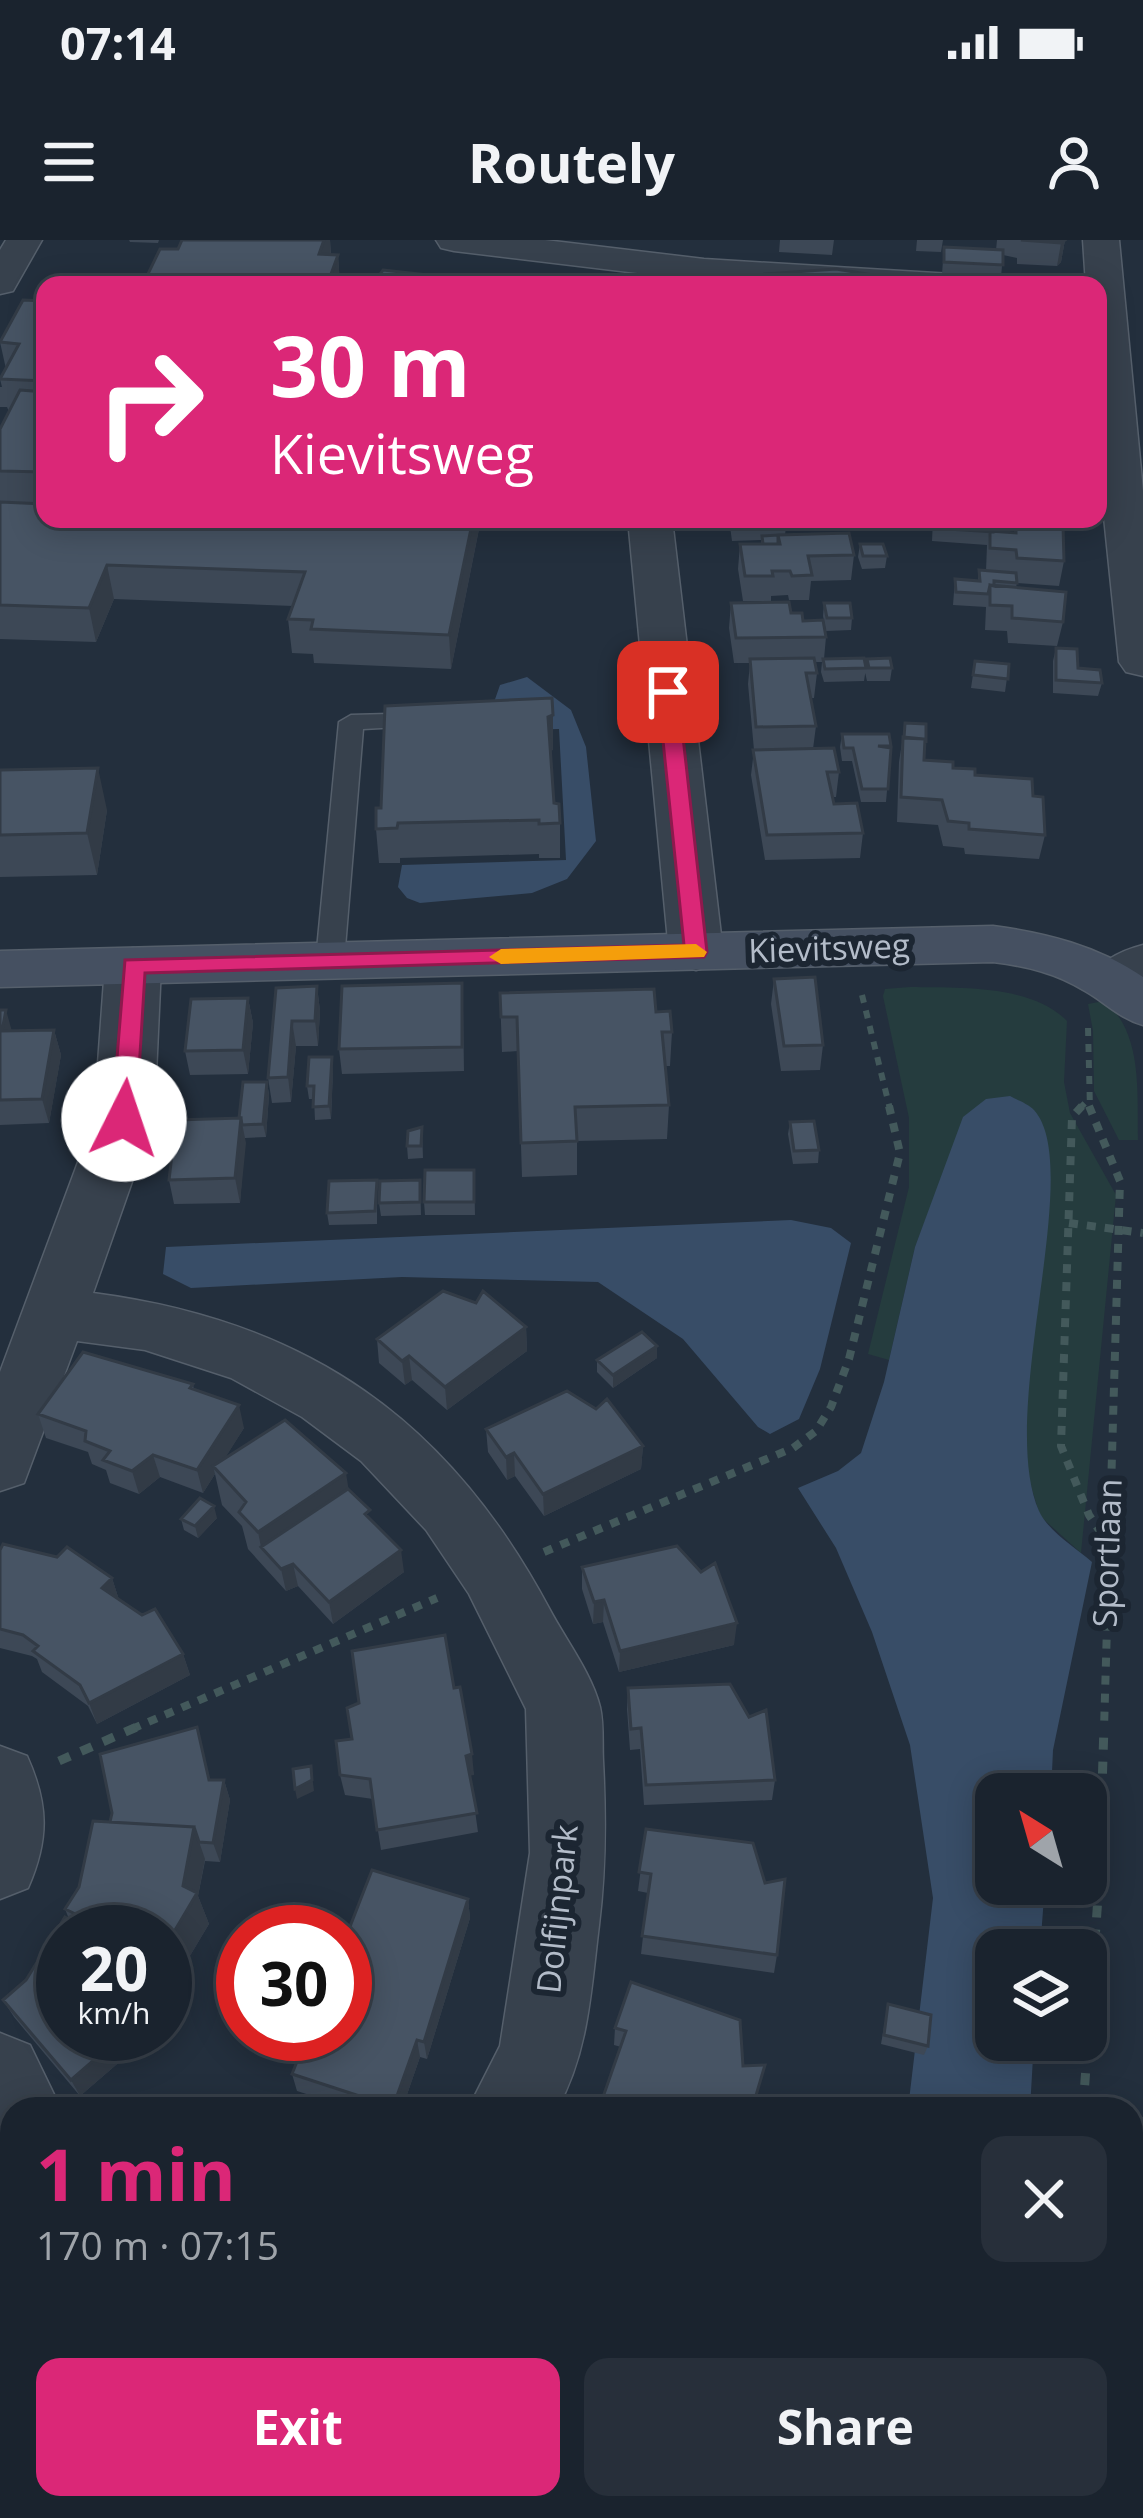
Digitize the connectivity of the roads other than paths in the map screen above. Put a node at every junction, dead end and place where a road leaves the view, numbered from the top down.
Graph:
1 (24, 240) edge
2 (454, 240) edge
3 (1101, 240) edge
4 (517, 244) edge
5 (706, 265) edge
6 (841, 276) edge
7 (0, 283) edge
8 (1116, 295) edge
9 (1133, 521) edge
10 (651, 528) edge
11 (1143, 662) edge
12 (454, 720) edge
13 (696, 952) junction
14 (330, 960) junction
15 (134, 966) junction
16 (0, 969) edge
17 (1122, 993) edge
18 (55, 1313) junction
19 (0, 1463) edge
20 (2, 1783) edge
21 (0, 1862) edge
22 (518, 2097) edge

1 - 7 street
2 - 4 street
3 - 8 street
4 - 5 street
5 - 6 street
8 - 9 street
9 - 11 street
10 - 13 street
12 - 14 lane
13 - 14 street, Kievitsweg
13 - 17 street, Kievitsweg
14 - 15 street, Kievitsweg
15 - 16 street, Kievitsweg
15 - 18 street
18 - 19 street
18 - 22 street, Dolfijnpark
20 - 21 street

